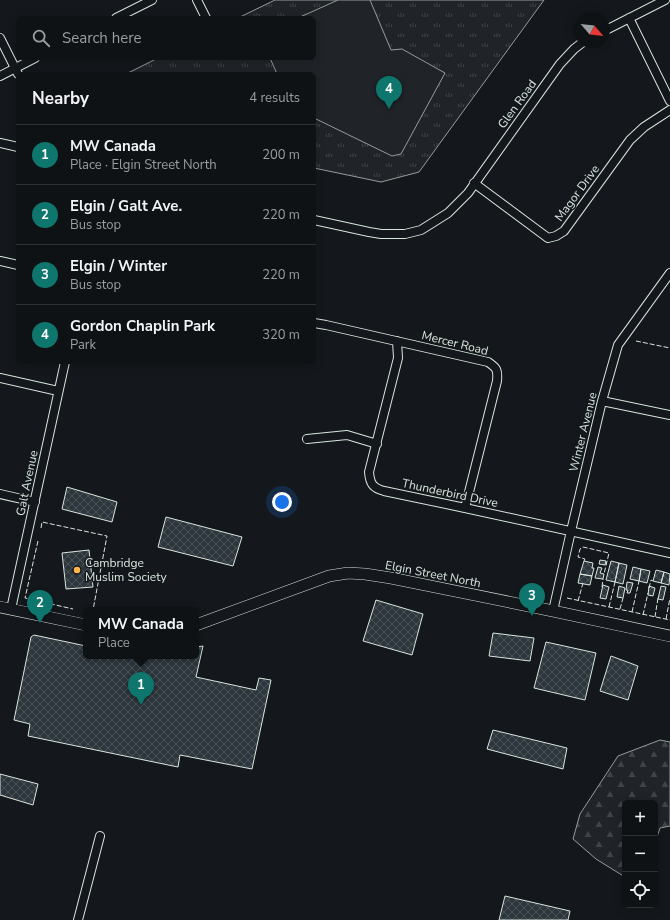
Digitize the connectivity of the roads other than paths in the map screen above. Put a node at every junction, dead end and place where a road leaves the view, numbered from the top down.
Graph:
1 (152, 0) edge
2 (197, 0) edge
3 (665, 0) edge
4 (120, 16) edge
5 (205, 16) edge
6 (629, 18) junction
7 (610, 28) edge
8 (0, 38) edge
9 (575, 48) edge
10 (32, 60) edge
11 (16, 71) edge
12 (0, 76) edge
13 (670, 101) edge
14 (670, 110) edge
15 (0, 143) edge
16 (16, 147) edge
17 (474, 183) junction
18 (316, 220) edge
19 (0, 261) edge
20 (16, 265) edge
21 (668, 278) edge
22 (316, 323) edge
23 (397, 341) junction
24 (65, 364) edge
25 (0, 378) edge
26 (58, 391) junction
27 (602, 401) junction
28 (670, 415) edge
29 (307, 439) dead end
30 (377, 444) junction
31 (0, 494) edge
32 (35, 502) junction
33 (465, 508) junction
34 (571, 531) junction
35 (670, 553) edge
36 (0, 607) edge
37 (12, 609) junction
38 (553, 611) junction
39 (83, 624) edge
40 (199, 624) edge
41 (670, 636) edge
42 (100, 836) dead end
43 (78, 920) edge

1 - 4 street
2 - 5 street
3 - 6 street
6 - 7 street
6 - 13 street
8 - 11 street
9 - 17 street, Glen Road
10 - 11 street
11 - 12 street
14 - 17 street, Magor Drive
15 - 16 street
17 - 18 street, Glen Road
19 - 20 street
21 - 27 street, Winter Avenue
22 - 23 street, Mercer Road
23 - 30 street, Thunderbird Drive
23 - 33 street, Mercer Road
24 - 26 street, Galt Avenue
25 - 26 street
26 - 32 street, Galt Avenue
27 - 28 street
27 - 34 street, Winter Avenue
29 - 30 street
30 - 33 street, Thunderbird Drive
31 - 32 street
32 - 37 street, Galt Avenue
33 - 34 street, Thunderbird Drive
34 - 35 street, Thunderbird Drive
34 - 38 street, Winter Avenue
36 - 37 street
37 - 39 street
38 - 40 street, Elgin Street North
38 - 41 street, Elgin Street North
42 - 43 street

